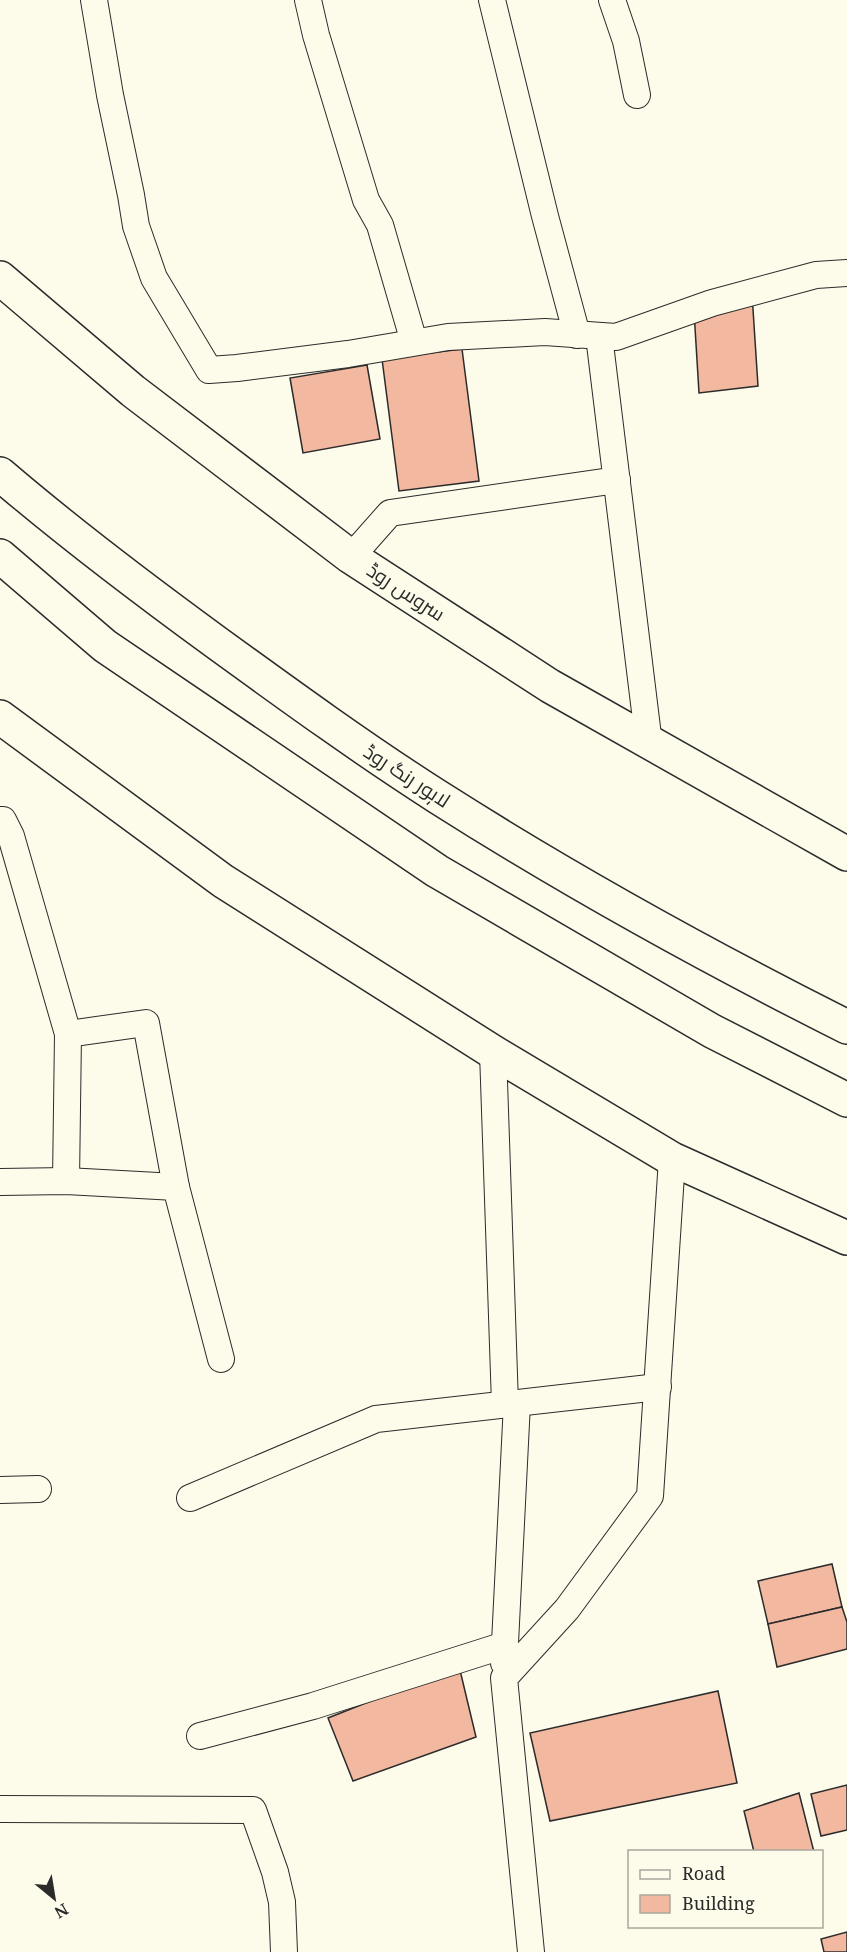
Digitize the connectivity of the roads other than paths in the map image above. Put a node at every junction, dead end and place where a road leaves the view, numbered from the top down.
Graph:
1 (94, 0) edge
2 (308, 0) edge
3 (492, 0) edge
4 (612, 0) edge
5 (637, 95) dead end
6 (847, 273) edge
7 (0, 278) edge
8 (588, 335) junction
9 (414, 342) junction
10 (0, 474) edge
11 (616, 480) junction
12 (0, 556) edge
13 (351, 557) junction
14 (0, 717) edge
15 (649, 744) junction
16 (0, 820) edge
17 (847, 854) edge
18 (847, 1027) edge
19 (68, 1034) junction
20 (493, 1052) junction
21 (847, 1100) edge
22 (672, 1159) junction
23 (66, 1181) junction
24 (0, 1182) edge
25 (176, 1187) junction
26 (847, 1238) edge
27 (221, 1359) dead end
28 (658, 1387) junction
29 (511, 1403) junction
30 (38, 1489) dead end
31 (0, 1490) edge
32 (190, 1498) dead end
33 (505, 1645) junction
34 (504, 1678) junction
35 (200, 1736) dead end
36 (0, 1809) edge
37 (285, 1952) edge
38 (531, 1952) edge

1 - 9 street
2 - 9 street
3 - 8 street
4 - 5 street
6 - 8 street
7 - 13 main road, سروس روڈ
8 - 9 street
8 - 11 street
10 - 18 main road, لاہور رنگ روڈ
11 - 13 street
11 - 15 street
12 - 21 main road
13 - 15 main road, سروس روڈ
14 - 20 main road
15 - 17 main road, سروس روڈ
16 - 19 street
19 - 23 street
19 - 25 street
20 - 22 main road
20 - 29 street
22 - 26 main road
22 - 28 street
23 - 24 street
23 - 25 street
25 - 27 street
28 - 29 street
28 - 34 street
29 - 32 street
29 - 33 street
30 - 31 street
33 - 34 street
33 - 35 street
34 - 38 street
36 - 37 street

